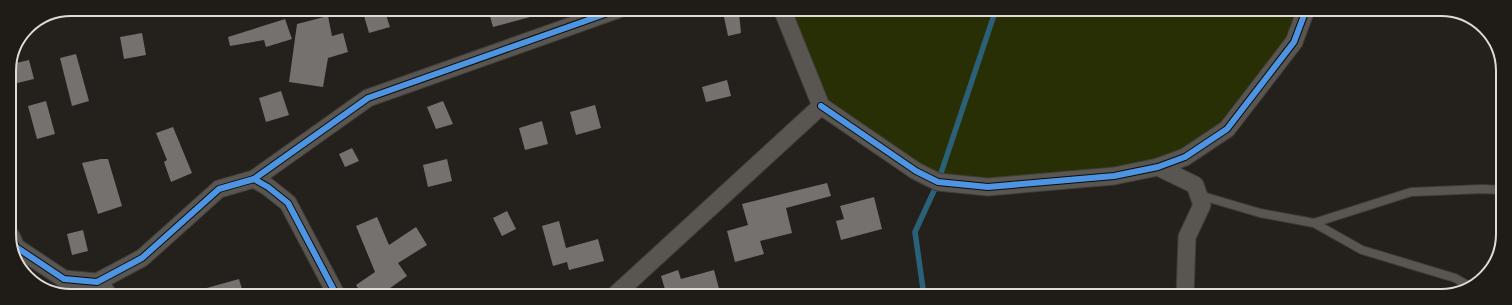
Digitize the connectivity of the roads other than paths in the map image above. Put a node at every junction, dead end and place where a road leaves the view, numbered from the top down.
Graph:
1 (600, 16) edge
2 (785, 16) edge
3 (1304, 16) edge
4 (821, 106) junction
5 (1158, 167) junction
6 (254, 179) junction
7 (1496, 190) edge
8 (1199, 195) junction
9 (1314, 223) junction
10 (18, 249) edge
11 (103, 278) junction
12 (1465, 284) edge
13 (110, 289) edge
14 (333, 289) edge
15 (622, 289) edge
16 (1185, 289) edge

1 - 6 street
2 - 4 street
3 - 5 street
4 - 5 street
4 - 15 street
5 - 8 street
6 - 11 street
6 - 14 street
7 - 9 lane
8 - 9 lane
8 - 16 street
9 - 12 lane
10 - 11 street
11 - 13 lane

